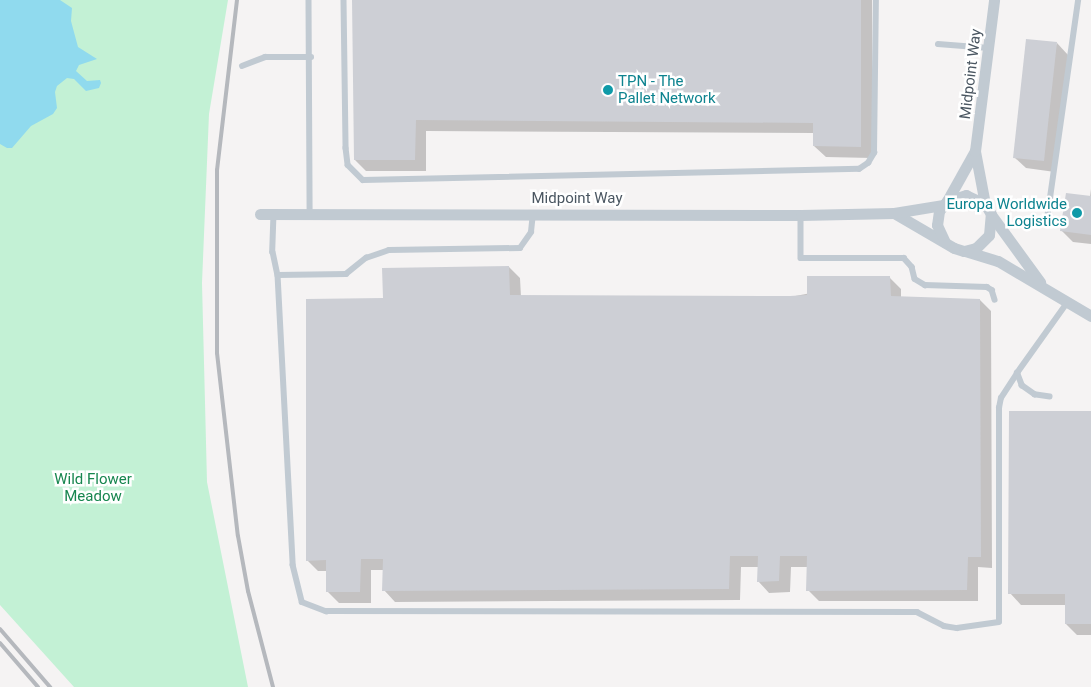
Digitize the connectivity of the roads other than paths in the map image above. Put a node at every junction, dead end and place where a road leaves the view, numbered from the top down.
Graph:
1 (309, 0) edge
2 (344, 0) edge
3 (876, 0) edge
4 (994, 0) edge
5 (1078, 0) edge
6 (938, 44) dead end
7 (989, 48) junction
8 (311, 57) junction
9 (242, 66) dead end
10 (975, 151) junction
11 (944, 203) junction
12 (988, 209) junction
13 (310, 213) junction
14 (894, 213) junction
15 (260, 214) dead end
16 (274, 214) junction
17 (533, 214) junction
18 (801, 215) junction
19 (1047, 219) dead end
20 (945, 242) junction
21 (964, 251) junction
22 (278, 275) junction
23 (1042, 285) junction
24 (995, 300) dead end
25 (1067, 303) junction
26 (1091, 316) edge
27 (1017, 373) junction
28 (1050, 397) dead end

1 - 8 lane
2 - 3 lane
4 - 7 street, Midpoint Way
5 - 19 lane
6 - 7 lane
7 - 10 street, Midpoint Way
8 - 9 lane
8 - 13 lane
10 - 11 street, Midpoint Way
10 - 12 street, Midpoint Way
11 - 12 street
11 - 14 street, Midpoint Way
11 - 20 street
12 - 21 street
12 - 23 street, Midpoint Way
13 - 16 street, Midpoint Way
13 - 17 street, Midpoint Way
14 - 18 street, Midpoint Way
14 - 20 street
15 - 16 street, Midpoint Way
16 - 22 lane
17 - 18 street, Midpoint Way
17 - 22 lane
18 - 24 lane
20 - 21 street
21 - 23 street, Midpoint Way
22 - 27 lane
23 - 25 street, Midpoint Way
25 - 26 street, Midpoint Way
25 - 27 lane
27 - 28 lane

